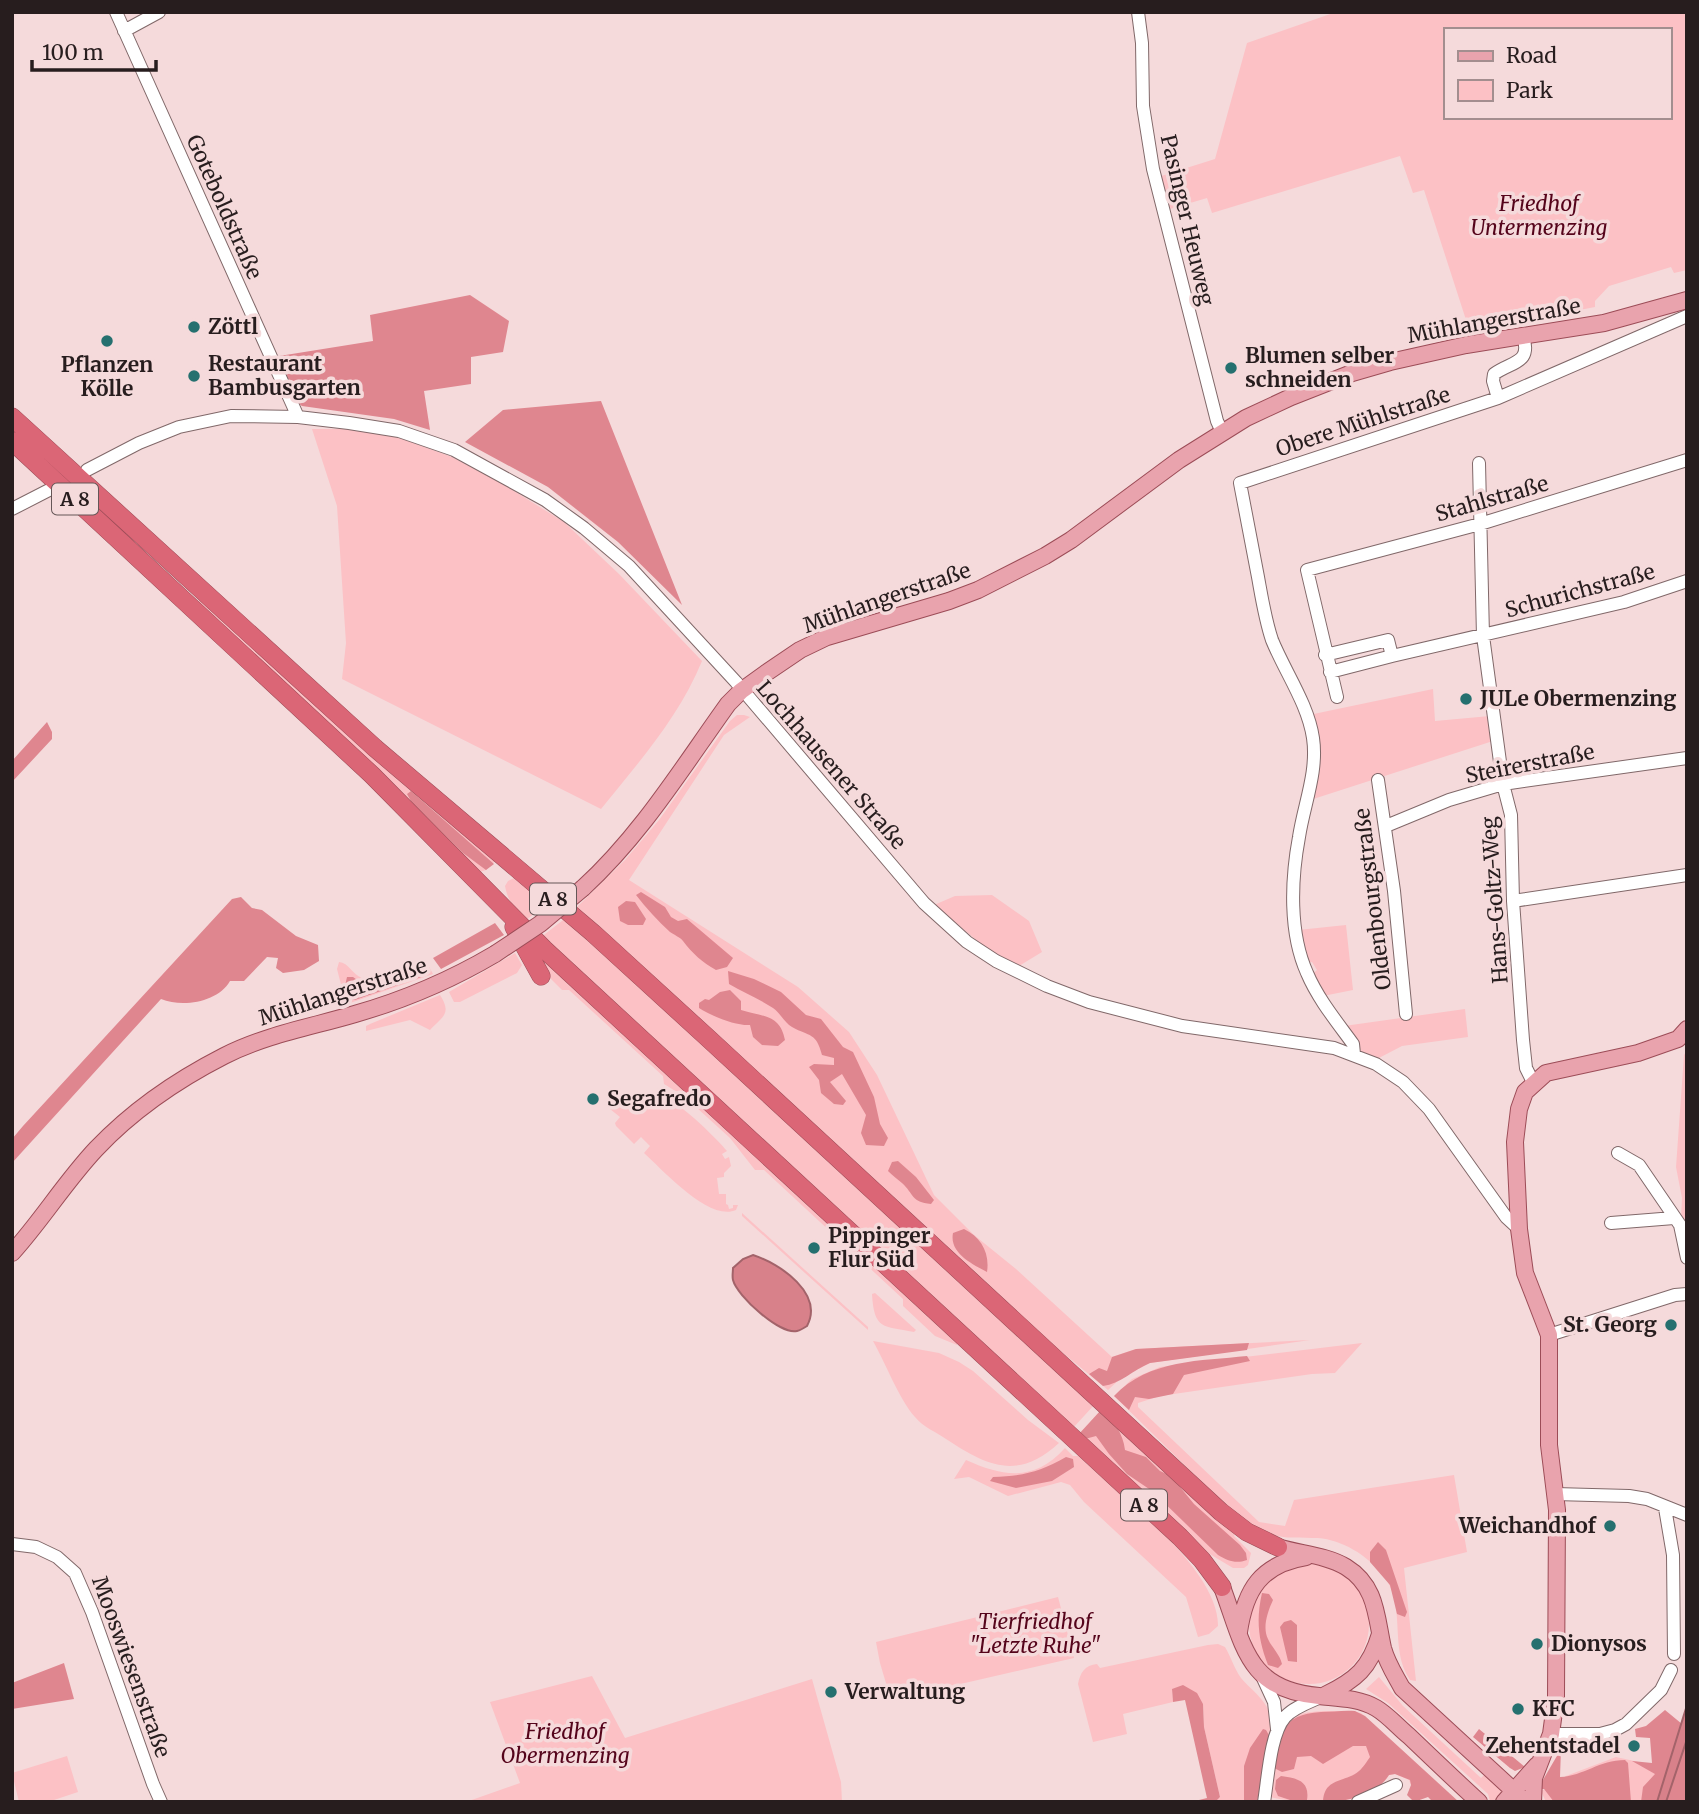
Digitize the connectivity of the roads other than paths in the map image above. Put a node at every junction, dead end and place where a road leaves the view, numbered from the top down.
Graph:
1 (116, 12) edge
2 (159, 12) edge
3 (1138, 12) edge
4 (124, 31) junction
5 (1687, 300) edge
6 (1687, 316) edge
7 (1523, 336) junction
8 (1498, 398) junction
9 (12, 417) edge
10 (298, 417) junction
11 (1222, 432) junction
12 (12, 441) edge
13 (1687, 460) edge
14 (1479, 463) dead end
15 (87, 470) dead end
16 (51, 489) dead end
17 (12, 509) edge
18 (1480, 524) junction
19 (1687, 581) edge
20 (1483, 636) junction
21 (1325, 655) junction
22 (1392, 656) junction
23 (1330, 672) junction
24 (741, 691) junction
25 (1337, 697) dead end
26 (1687, 758) edge
27 (1378, 780) dead end
28 (1503, 785) junction
29 (1386, 827) junction
30 (1687, 875) edge
31 (1513, 901) junction
32 (504, 909) junction
33 (541, 976) dead end
34 (1406, 1014) dead end
35 (1687, 1029) edge
36 (1354, 1054) junction
37 (1533, 1082) junction
38 (1618, 1153) dead end
39 (1674, 1217) junction
40 (1611, 1223) dead end
41 (1519, 1229) junction
42 (12, 1252) edge
43 (1687, 1258) edge
44 (1687, 1294) edge
45 (1549, 1335) junction
46 (957, 1350) dead end
47 (999, 1370) junction
48 (1555, 1494) junction
49 (1665, 1508) junction
50 (1687, 1515) edge
51 (12, 1544) edge
52 (1278, 1547) joint
53 (1312, 1556) junction
54 (1222, 1587) joint
55 (1381, 1630) junction
56 (1239, 1633) junction
57 (1674, 1654) dead end
58 (1671, 1670) dead end
59 (1262, 1676) junction
60 (1323, 1696) junction
61 (1277, 1730) junction
62 (1551, 1734) junction
63 (1540, 1762) junction
64 (1396, 1785) dead end
65 (1508, 1796) edge
66 (161, 1802) edge
67 (1264, 1802) edge
68 (1358, 1802) edge
69 (1479, 1802) edge
70 (1525, 1802) edge
71 (1533, 1802) edge

1 - 4 street, Goteboldstraße
2 - 4 street
3 - 11 street, Pasinger Heuweg
4 - 10 street, Goteboldstraße
5 - 7 main road, Mühlangerstraße
6 - 8 street, Obere Mühlstraße
7 - 8 street
7 - 11 main road, Mühlangerstraße
8 - 36 street, Obere Mühlstraße
9 - 52 highway, A 8
10 - 15 street, Lochhausener Straße
10 - 24 street, Lochhausener Straße
11 - 24 main road, Mühlangerstraße
12 - 32 highway, A 8
13 - 18 street, Stahlstraße
14 - 18 street, Hans-Goltz-Weg
16 - 17 street
18 - 20 street, Hans-Goltz-Weg
18 - 21 street, Stahlstraße
19 - 20 street, Schurichstraße
20 - 22 street, Schurichstraße
20 - 28 street, Hans-Goltz-Weg
21 - 22 street
21 - 23 street
22 - 23 street, Schurichstraße
23 - 25 street
24 - 36 street, Lochhausener Straße
24 - 42 main road, Mühlangerstraße, bridge
26 - 28 street, Steirerstraße
27 - 29 street, Oldenbourgstraße
28 - 29 street, Steirerstraße
28 - 31 street, Hans-Goltz-Weg
29 - 34 street, Oldenbourgstraße
30 - 31 street
31 - 37 street, Hans-Goltz-Weg
32 - 33 highway
32 - 47 highway, A 8
35 - 37 main road
36 - 41 street, Lochhausener Straße
37 - 41 main road
38 - 39 street
39 - 40 street
39 - 43 street
41 - 45 main road
44 - 45 street
45 - 48 main road
46 - 47 highway
47 - 54 highway, A 8
48 - 49 street
48 - 62 main road
49 - 50 street
49 - 57 street
51 - 66 street, Mooswiesenstraße
52 - 53 main road
53 - 55 main road
53 - 56 main road
54 - 56 main road
55 - 60 main road
55 - 65 main road
56 - 59 main road
58 - 62 street
59 - 60 main road
59 - 61 street
60 - 61 street
60 - 69 main road
61 - 67 street
62 - 63 main road
63 - 65 main road
63 - 71 main road
64 - 68 street
65 - 70 main road

